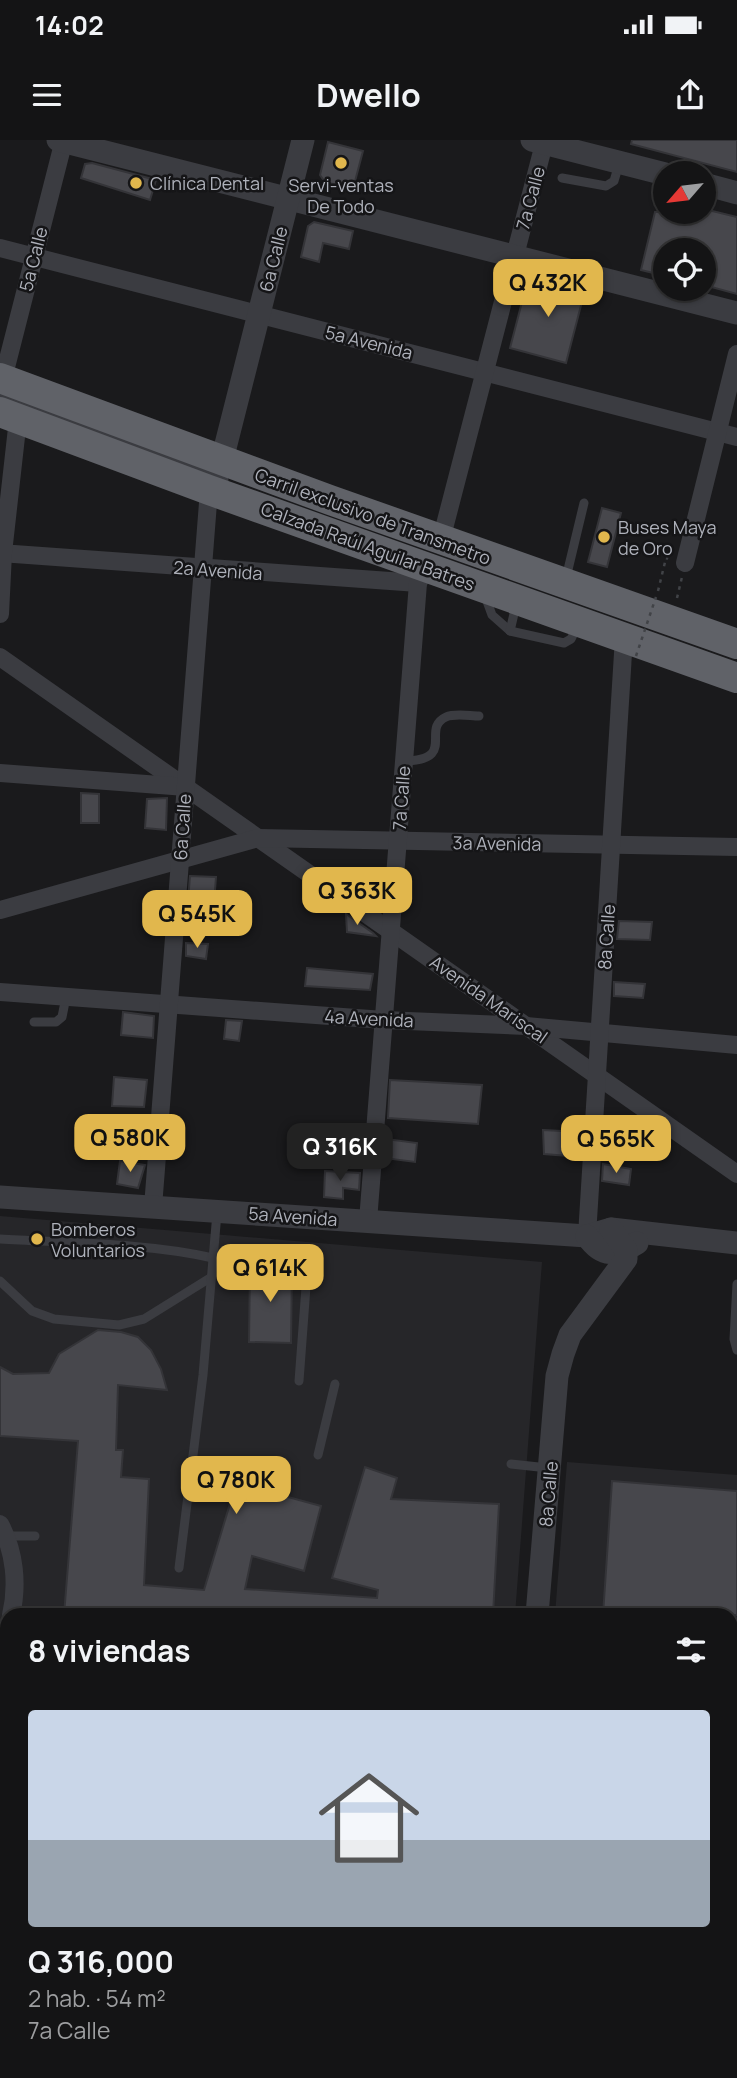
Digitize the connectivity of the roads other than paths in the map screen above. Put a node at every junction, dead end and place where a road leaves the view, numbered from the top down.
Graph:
1 (62, 140) edge
2 (303, 140) edge
3 (541, 141) edge
4 (620, 162) junction
5 (653, 171) edge
6 (562, 178) dead end
7 (716, 187) edge
8 (737, 193) edge
9 (288, 198) junction
10 (0, 248) edge
11 (515, 256) junction
12 (34, 257) junction
13 (737, 313) edge
14 (259, 314) junction
15 (737, 354) edge
16 (485, 372) junction
17 (1, 384) edge
18 (9, 416) edge
19 (717, 432) junction
20 (737, 437) edge
21 (221, 477) junction
22 (584, 503) dead end
23 (441, 540) junction
24 (2, 553) edge
25 (685, 563) road end
26 (203, 569) junction
27 (422, 575) junction
28 (564, 583) junction
29 (484, 588) junction
30 (517, 600) junction
31 (0, 614) edge
32 (580, 622) junction
33 (510, 631) junction
34 (737, 644) edge
35 (630, 647) junction
36 (0, 657) edge
37 (737, 678) edge
38 (480, 716) dead end
39 (404, 761) junction
40 (0, 773) edge
41 (186, 787) junction
42 (258, 838) junction
43 (398, 841) junction
44 (612, 845) junction
45 (737, 847) edge
46 (180, 860) junction
47 (0, 910) edge
48 (391, 930) junction
49 (0, 992) edge
50 (66, 997) junction
51 (169, 1006) junction
52 (384, 1020) junction
53 (34, 1022) dead end
54 (526, 1026) junction
55 (600, 1034) junction
56 (737, 1045) edge
57 (597, 1076) junction
58 (737, 1174) edge
59 (0, 1197) edge
60 (153, 1207) junction
61 (217, 1211) junction
62 (369, 1221) junction
63 (611, 1229) junction
64 (652, 1234) junction
65 (0, 1239) edge
66 (593, 1242) junction
67 (737, 1243) edge
68 (626, 1250) junction
69 (257, 1256) dead end
70 (213, 1258) junction
71 (210, 1278) junction
72 (0, 1281) edge
73 (737, 1284) edge
74 (595, 1298) junction
75 (737, 1350) edge
76 (299, 1381) dead end
77 (335, 1384) dead end
78 (318, 1455) dead end
79 (511, 1464) dead end
80 (550, 1468) junction
81 (3, 1530) edge
82 (35, 1536) dead end
83 (179, 1567) dead end
84 (13, 1608) edge
85 (538, 1608) edge

1 - 9 street
1 - 12 street, 5a Calle
2 - 9 street, 6a Calle
3 - 4 street
3 - 11 street, 7a Calle
4 - 5 street
4 - 6 lane
7 - 8 street
9 - 11 street
9 - 14 street, 6a Calle
10 - 12 street, 5a Avenida
11 - 13 street
11 - 16 street, 7a Calle
12 - 14 street, 5a Avenida
12 - 17 street, 5a Calle
14 - 16 street, 5a Avenida
14 - 21 street, 6a Calle
15 - 19 street
16 - 19 street, 5a Avenida
16 - 23 street, 7a Calle
17 - 21 highway, Calzada Raúl Aguilar Batres
18 - 21 highway, Calzada Raúl Aguilar Batres
18 - 24 street
19 - 20 street, 5a Avenida
19 - 25 street
21 - 23 highway, Calzada Raúl Aguilar Batres
21 - 26 street, 6a Calle
21 - 27 highway, Calzada Raúl Aguilar Batres
22 - 28 lane
23 - 28 highway, Calzada Raúl Aguilar Batres
24 - 26 street, 2a Avenida
24 - 31 street
26 - 27 street, 2a Avenida
26 - 41 street, 6a Calle
27 - 29 highway, Calzada Raúl Aguilar Batres
27 - 39 street, 7a Calle
28 - 34 highway, Calzada Raúl Aguilar Batres
29 - 30 highway, Calzada Raúl Aguilar Batres
29 - 33 lane
30 - 32 highway, Calzada Raúl Aguilar Batres
30 - 33 lane
32 - 33 lane
32 - 35 highway, Calzada Raúl Aguilar Batres
35 - 37 highway, Calzada Raúl Aguilar Batres
35 - 44 street, 8a Calle
36 - 41 street, Avenida Mariscal
38 - 39 lane
39 - 43 street, 7a Calle
40 - 41 street
41 - 42 street, Avenida Mariscal
41 - 46 street, 6a Calle
42 - 43 street, 3a Avenida
42 - 46 street, 3a Avenida
42 - 48 street, Avenida Mariscal
43 - 44 street, 3a Avenida
43 - 48 street, 7a Calle
44 - 45 street, 3a Avenida
44 - 55 street, 8a Calle
46 - 47 street, 3a Avenida
46 - 51 street, 6a Calle
48 - 52 street, 7a Calle
48 - 54 street, Avenida Mariscal
49 - 50 street, 4a Avenida
50 - 51 street, 4a Avenida
50 - 53 lane
51 - 52 street, 4a Avenida
51 - 60 street, 6a Calle
52 - 54 street, 4a Avenida
52 - 62 street, 7a Calle
54 - 55 street, 4a Avenida
54 - 57 street, Avenida Mariscal
55 - 56 street, 4a Avenida
55 - 57 street, 8a Calle
57 - 58 street, Avenida Mariscal
57 - 66 street, 8a Calle
59 - 60 street, 5a Avenida
60 - 61 street, 5a Avenida
61 - 62 street, 5a Avenida
61 - 70 lane
62 - 66 street, 5a Avenida
63 - 64 street, 5a Avenida
63 - 66 street, 5a Avenida
63 - 68 street
64 - 67 street, 5a Avenida
64 - 68 street
65 - 70 lane
66 - 68 street, 5a Avenida
66 - 74 street, 8a Calle
68 - 74 street, 8a Calle
69 - 76 lane
70 - 71 lane
71 - 72 lane
71 - 83 lane
73 - 75 lane
74 - 80 street, 8a Calle
77 - 78 lane
79 - 80 lane
80 - 85 street, 8a Calle
81 - 82 lane
81 - 84 street

